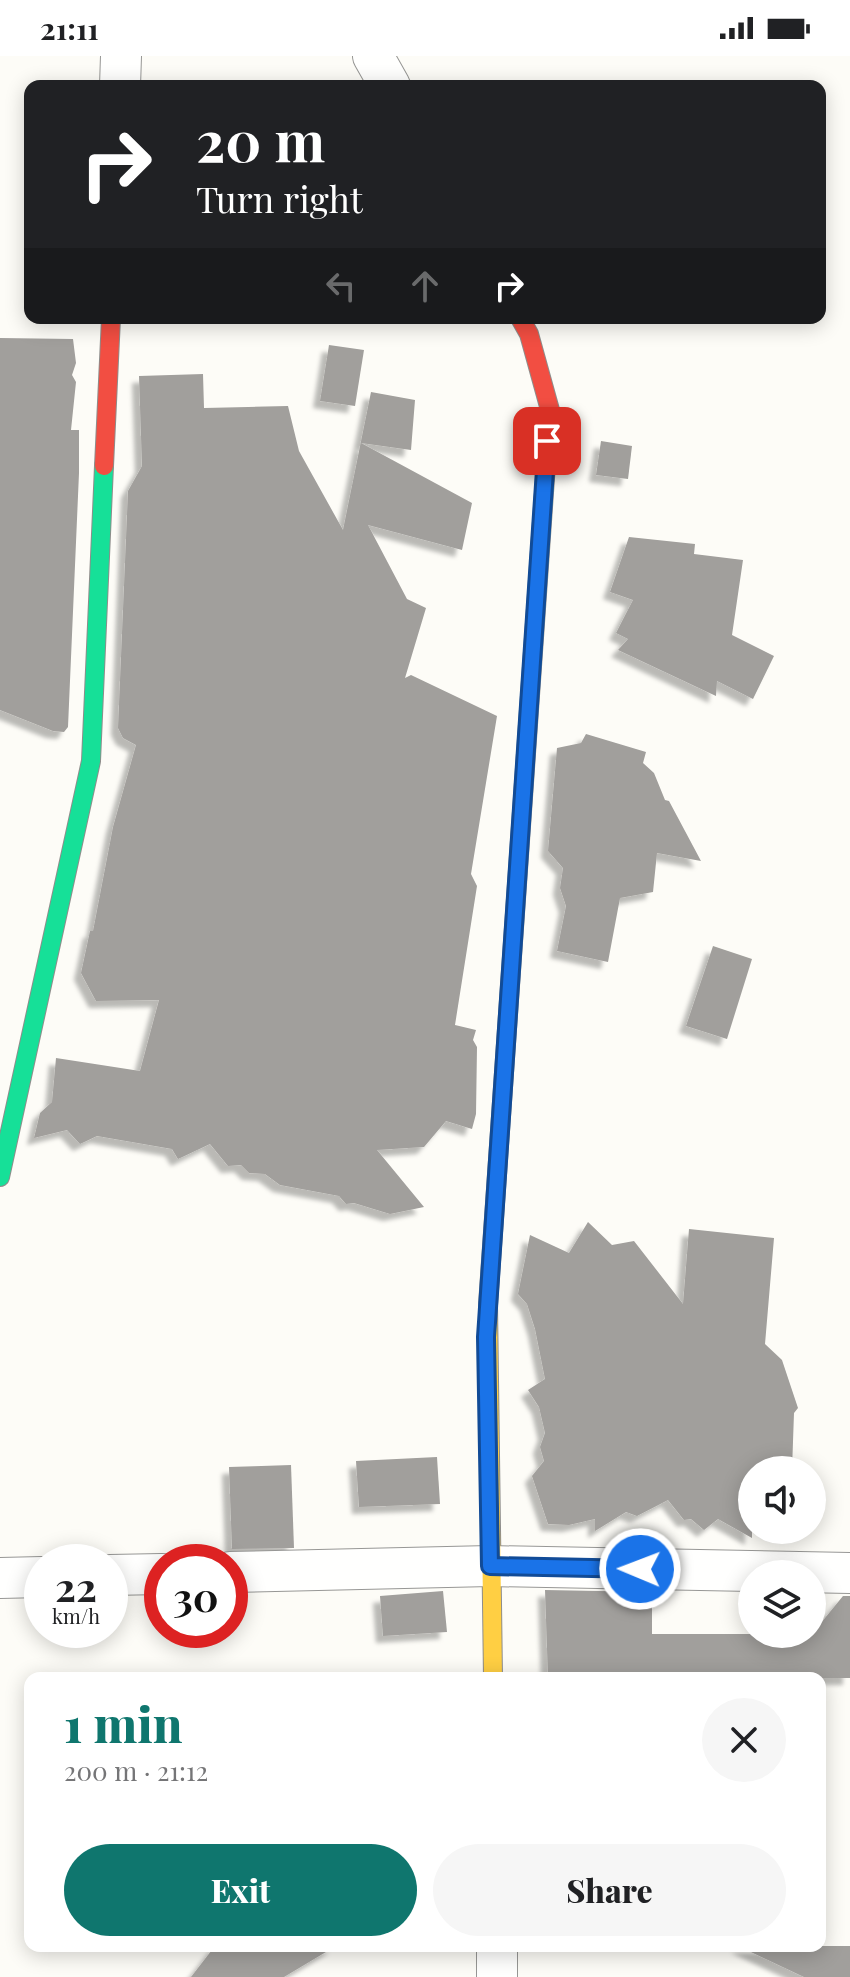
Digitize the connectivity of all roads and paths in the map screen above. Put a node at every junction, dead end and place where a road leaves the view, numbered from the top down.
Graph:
1 (121, 56) edge
2 (373, 56) edge
3 (120, 80) edge
4 (387, 80) edge
5 (111, 324) edge
6 (523, 324) edge
7 (0, 1177) edge
8 (490, 1566) junction
9 (248, 1572) edge
10 (850, 1573) edge
11 (24, 1577) edge
12 (0, 1578) edge
13 (493, 1672) edge
14 (497, 1952) edge
15 (497, 1977) edge

1 - 3 street
2 - 4 street
5 - 7 street
6 - 8 street
8 - 9 street
8 - 10 street
8 - 13 street
11 - 12 street
14 - 15 street

